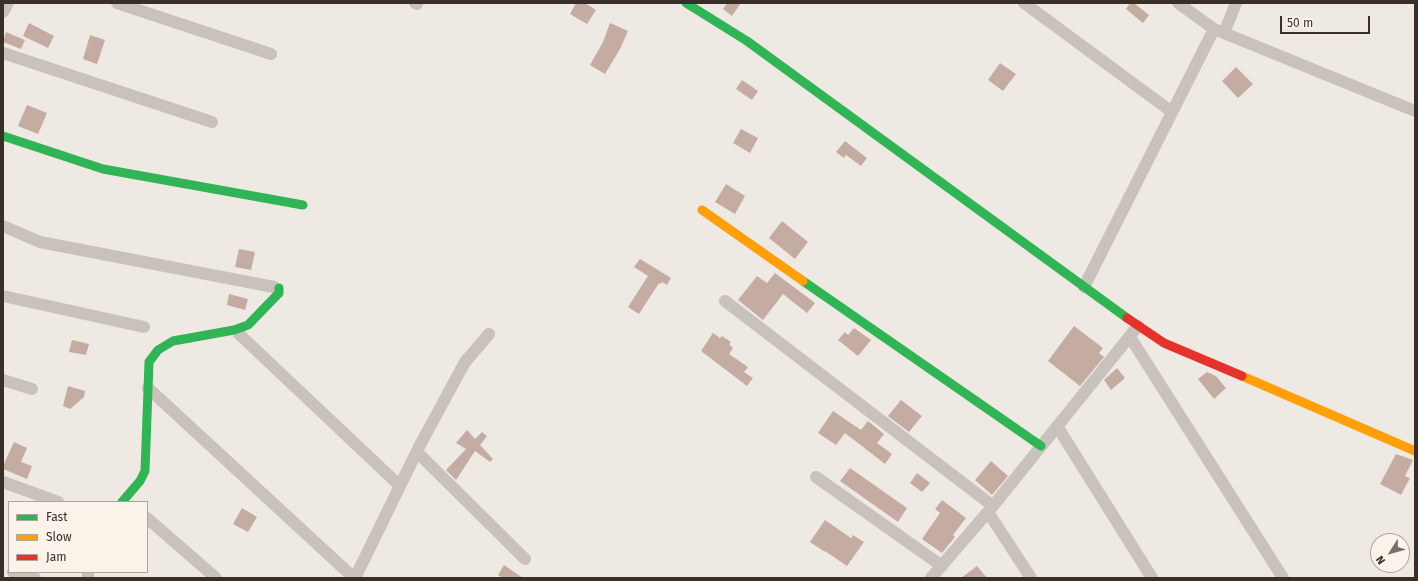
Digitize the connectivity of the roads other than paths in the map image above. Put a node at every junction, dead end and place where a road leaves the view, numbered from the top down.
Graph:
1 (8, 3) edge
2 (117, 3) edge
3 (686, 3) edge
4 (1024, 3) edge
5 (1178, 3) edge
6 (1236, 3) edge
7 (3, 12) edge
8 (1219, 31) junction
9 (3, 53) edge
10 (271, 54) dead end
11 (1415, 111) edge
12 (1172, 112) junction
13 (212, 122) dead end
14 (3, 136) edge
15 (303, 205) dead end
16 (702, 210) dead end
17 (3, 226) edge
18 (1084, 287) junction
19 (277, 288) joint
20 (3, 296) edge
21 (725, 301) dead end
22 (1138, 326) junction
23 (144, 327) dead end
24 (239, 334) dead end
25 (489, 334) dead end
26 (1130, 337) junction
27 (3, 380) edge
28 (148, 388) junction
29 (32, 389) dead end
30 (1057, 426) junction
31 (1041, 446) junction
32 (1415, 451) edge
33 (417, 452) junction
34 (816, 477) dead end
35 (3, 482) edge
36 (400, 486) junction
37 (55, 501) edge
38 (125, 501) edge
39 (990, 509) junction
40 (148, 519) edge
41 (524, 559) dead end
42 (942, 566) junction
43 (17, 573) edge
44 (35, 578) edge
45 (216, 578) edge
46 (354, 578) edge
47 (931, 578) edge
48 (1031, 578) edge
49 (1152, 578) edge
50 (1283, 578) edge

1 - 7 street
2 - 10 street
3 - 18 street
4 - 12 street
5 - 8 street
6 - 8 street
8 - 11 street
8 - 12 street
9 - 13 street
12 - 18 street
14 - 15 street
16 - 31 street
17 - 19 street
18 - 22 street
19 - 28 street
20 - 23 street
21 - 39 street
22 - 26 street
22 - 32 street
24 - 36 street
25 - 33 street
26 - 30 street
26 - 50 street
27 - 29 street
28 - 38 street
28 - 46 street
30 - 31 street
30 - 49 street
31 - 39 street
33 - 36 street
33 - 41 street
34 - 42 street
35 - 37 street
36 - 46 street
39 - 42 street
39 - 48 street
40 - 45 street
42 - 47 street
43 - 44 street

